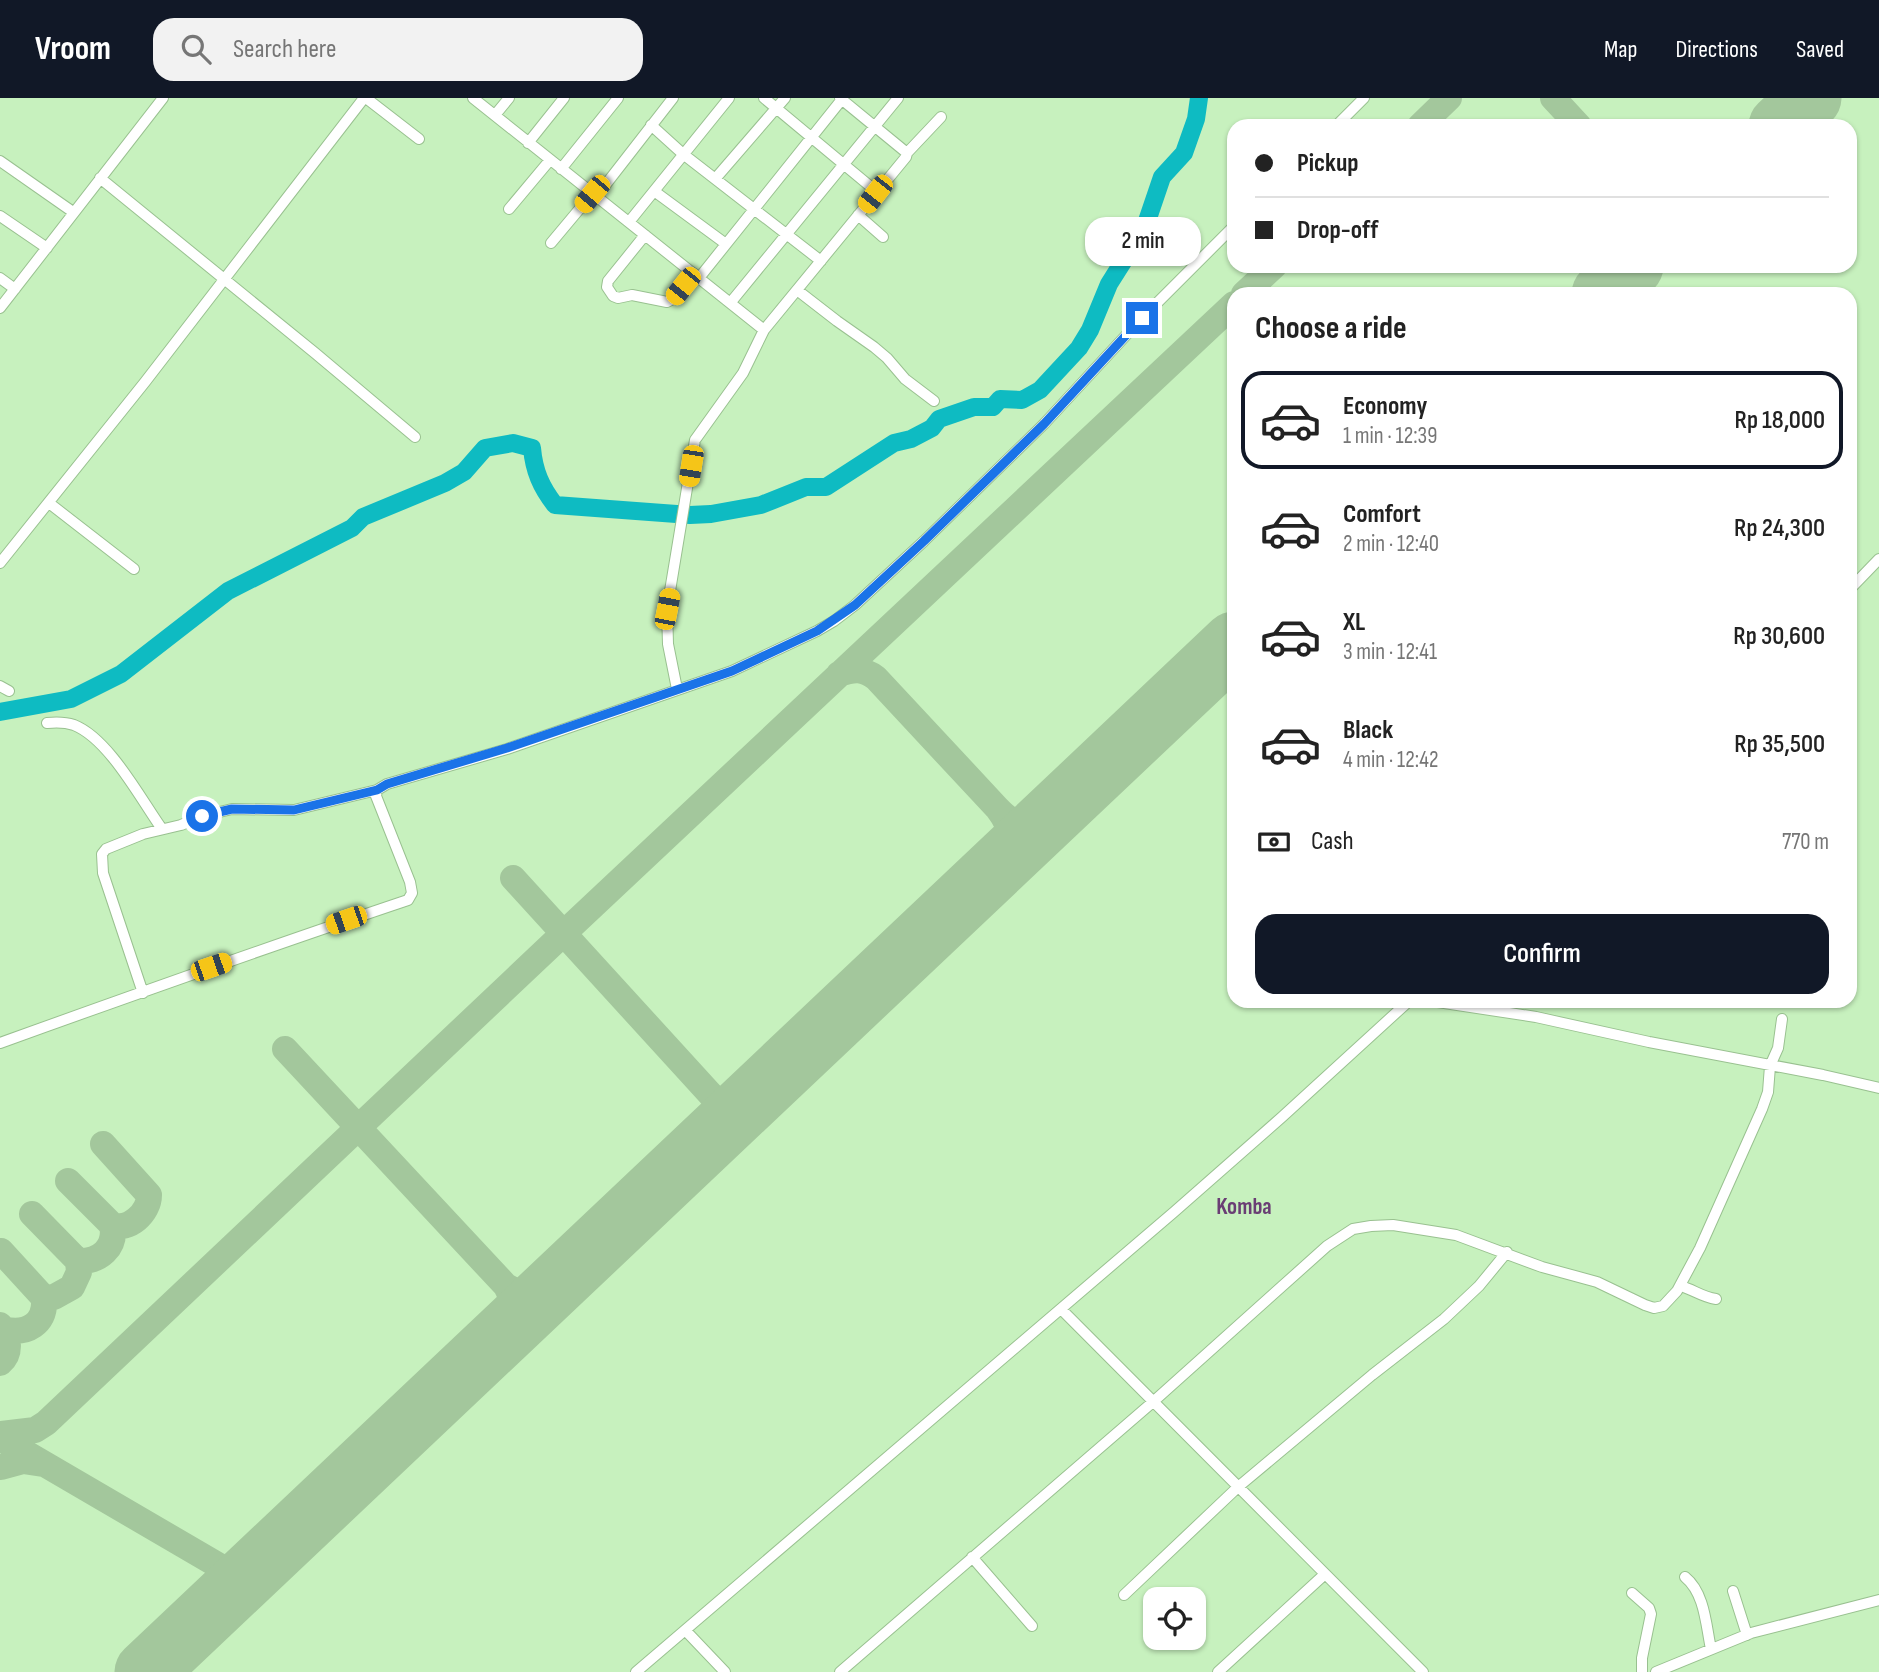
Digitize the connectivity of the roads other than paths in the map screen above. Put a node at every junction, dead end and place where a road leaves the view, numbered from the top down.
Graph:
1 (163, 98) edge
2 (365, 98) edge
3 (473, 98) edge
4 (509, 98) edge
5 (564, 98) edge
6 (618, 98) edge
7 (673, 98) edge
8 (729, 98) edge
9 (764, 98) edge
10 (785, 98) edge
11 (898, 98) edge
12 (1364, 98) edge
13 (842, 99) edge
14 (776, 108) junction
15 (495, 115) junction
16 (941, 117) dead end
17 (1343, 119) edge
18 (651, 125) junction
19 (873, 126) junction
20 (812, 136) junction
21 (419, 139) dead end
22 (528, 142) junction
23 (907, 153) junction
24 (684, 154) junction
25 (550, 160) junction
26 (0, 161) edge
27 (843, 162) junction
28 (561, 169) junction
29 (100, 178) junction
30 (715, 179) junction
31 (654, 191) junction
32 (877, 192) junction
33 (594, 195) junction
34 (754, 207) junction
35 (509, 209) dead end
36 (73, 212) junction
37 (858, 215) junction
38 (0, 216) edge
39 (629, 222) junction
40 (788, 233) junction
41 (1227, 233) edge
42 (645, 235) junction
43 (883, 237) dead end
44 (551, 243) dead end
45 (726, 244) junction
46 (47, 248) junction
47 (821, 261) junction
48 (696, 275) junction
49 (0, 278) edge
50 (223, 279) junction
51 (15, 289) junction
52 (797, 290) junction
53 (732, 302) junction
54 (0, 308) edge
55 (764, 330) junction
56 (934, 401) dead end
57 (415, 437) dead end
58 (49, 503) junction
59 (1879, 559) edge
60 (0, 563) edge
61 (134, 569) dead end
62 (1857, 582) edge
63 (677, 689) junction
64 (47, 723) dead end
65 (377, 790) junction
66 (162, 829) junction
67 (143, 993) junction
68 (1401, 1008) edge
69 (1477, 1008) edge
70 (1782, 1019) dead end
71 (0, 1043) edge
72 (1770, 1066) junction
73 (1879, 1088) edge
74 (1507, 1252) junction
75 (1681, 1286) junction
76 (1716, 1299) dead end
77 (1061, 1309) junction
78 (1154, 1401) junction
79 (1238, 1487) junction
80 (972, 1557) junction
81 (1325, 1574) junction
82 (1685, 1577) dead end
83 (1733, 1591) dead end
84 (1632, 1593) dead end
85 (1124, 1595) dead end
86 (1879, 1600) edge
87 (1032, 1626) dead end
88 (685, 1631) junction
89 (1747, 1634) junction
90 (1711, 1649) junction
91 (636, 1672) edge
92 (725, 1672) edge
93 (841, 1672) edge
94 (1218, 1672) edge
95 (1423, 1672) edge
96 (1642, 1672) edge
97 (1656, 1672) edge

1 - 29 street
2 - 21 street
2 - 50 street
3 - 15 street
4 - 15 street
5 - 22 street
6 - 28 street
7 - 18 street
8 - 24 street
9 - 14 street
10 - 14 street
11 - 19 street
12 - 17 street
13 - 19 street
13 - 20 street
14 - 20 street
14 - 30 street
15 - 22 street
16 - 23 street
18 - 24 street
18 - 33 street
19 - 23 street
19 - 27 street
20 - 27 street
20 - 34 street
22 - 25 street
23 - 32 street
24 - 30 street
24 - 31 street
25 - 28 street
25 - 35 street
26 - 36 street
27 - 32 street
27 - 40 street
28 - 33 street
29 - 36 street
29 - 50 street
30 - 34 street
31 - 39 street
31 - 45 street
32 - 37 street
33 - 39 street
33 - 44 street
34 - 40 street
34 - 45 street
36 - 46 street
37 - 43 street
37 - 47 street
38 - 46 street
39 - 42 street
40 - 47 street
40 - 53 street
41 - 63 street
42 - 48 street
42 - 48 street
45 - 48 street
46 - 51 street
47 - 52 street
48 - 53 street
49 - 51 street
50 - 57 street
50 - 58 street
51 - 54 street
52 - 55 street
52 - 56 street
53 - 55 street
55 - 63 street
58 - 60 street
58 - 61 street
59 - 62 street
63 - 65 street
64 - 66 street
65 - 66 street
65 - 67 street
66 - 67 street
67 - 71 street
68 - 77 street
69 - 72 street
70 - 72 street
72 - 73 street
72 - 75 street
74 - 75 street
74 - 78 street
74 - 79 street
75 - 76 street
77 - 78 street
77 - 88 street
78 - 79 street
78 - 80 street
79 - 81 street
79 - 85 street
80 - 87 street
80 - 93 street
81 - 94 street
81 - 95 street
82 - 90 street
83 - 89 street
84 - 96 street
86 - 89 street
88 - 91 street
88 - 92 street
89 - 90 street
90 - 97 street

